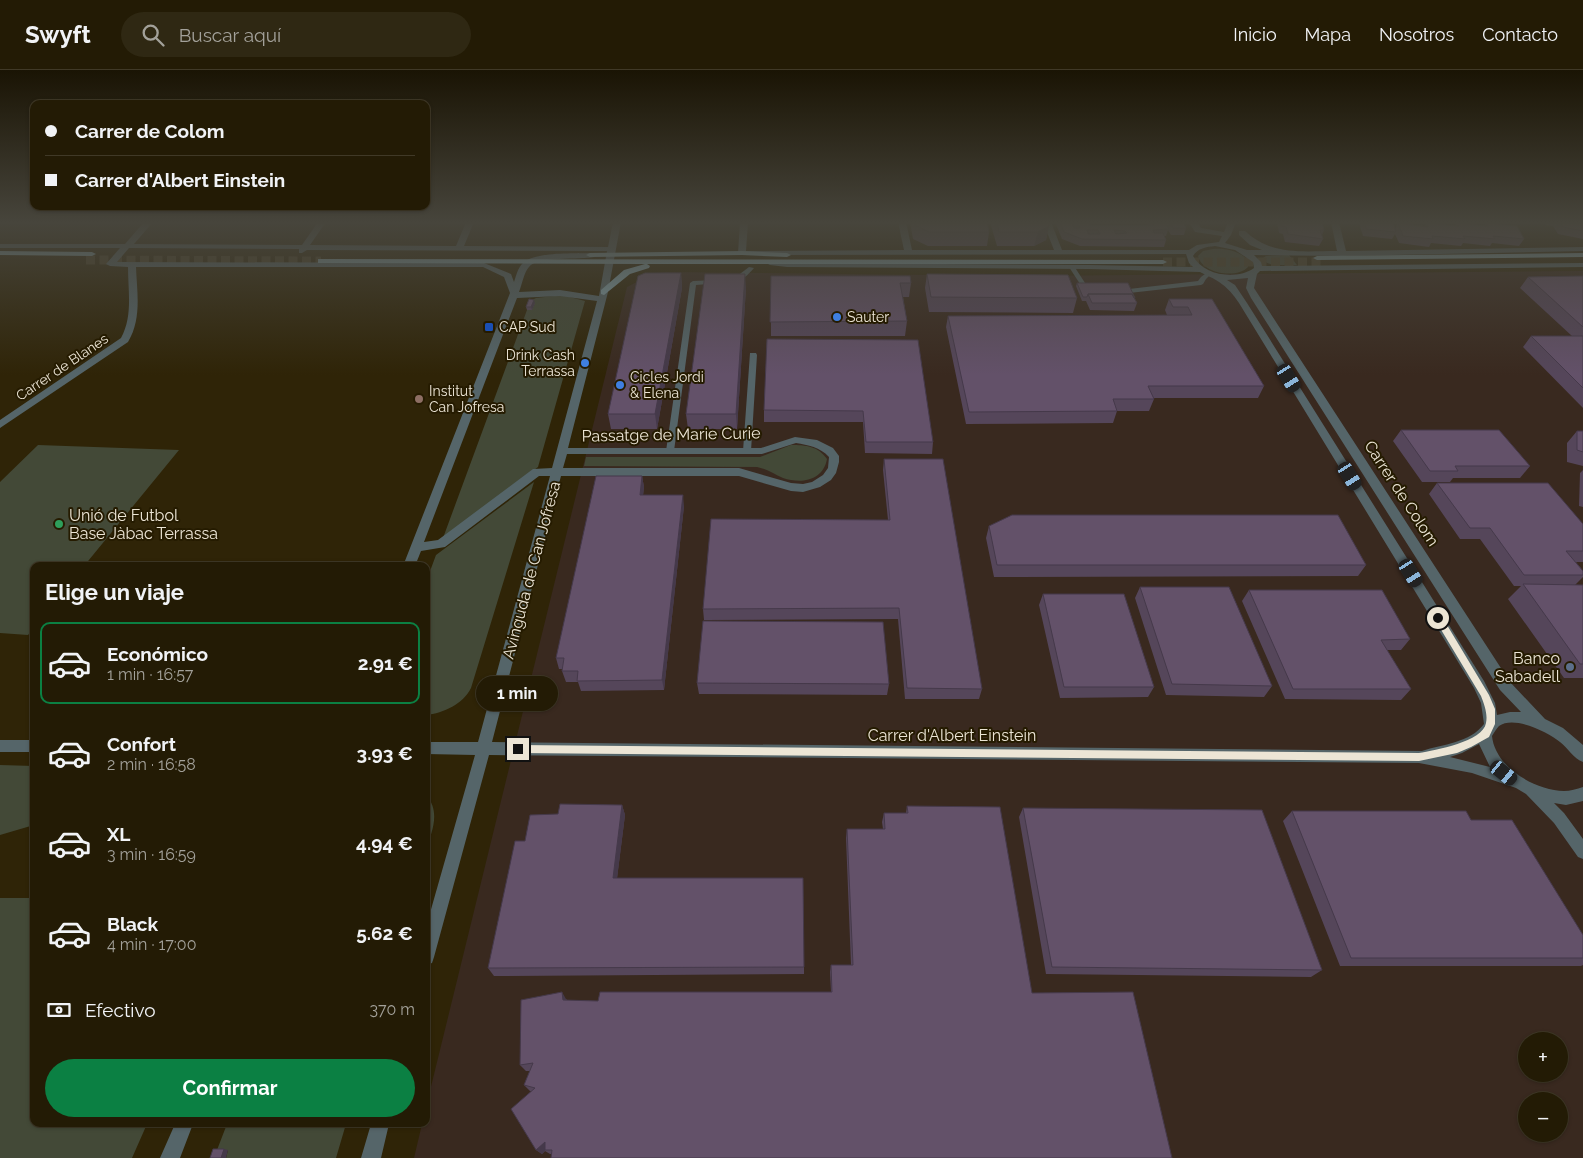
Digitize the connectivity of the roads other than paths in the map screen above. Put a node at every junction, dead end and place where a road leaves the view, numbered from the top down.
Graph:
1 (132, 273) edge
2 (500, 273) edge
3 (516, 273) edge
4 (522, 273) edge
5 (607, 273) edge
6 (626, 273) edge
7 (747, 273) edge
8 (1076, 273) edge
9 (1204, 273) edge
10 (1209, 273) junction
11 (1249, 273) edge
12 (1255, 273) edge
13 (521, 276) junction
14 (1084, 286) edge
15 (1129, 292) edge
16 (514, 295) junction
17 (603, 296) junction
18 (753, 355) dead end
19 (0, 425) edge
20 (562, 451) junction
21 (670, 451) junction
22 (747, 451) junction
23 (556, 472) junction
24 (417, 547) junction
25 (411, 562) edge
26 (1540, 723) junction
27 (1488, 729) junction
28 (1561, 734) junction
29 (1583, 741) edge
30 (0, 746) edge
31 (30, 746) edge
32 (430, 748) edge
33 (484, 748) junction
34 (1583, 756) edge
35 (1419, 757) junction
36 (1516, 782) junction
37 (1530, 790) junction
38 (1583, 794) edge
39 (1583, 852) edge
40 (430, 943) edge
41 (183, 1127) edge
42 (379, 1127) edge
43 (170, 1158) edge
44 (371, 1158) edge

1 - 19 street, Carrer de Blanes
2 - 16 street
3 - 13 street
4 - 13 street
5 - 17 street, Avinguda de Can Jofresa
6 - 17 main road
7 - 21 lane
8 - 14 lane
9 - 10 street
10 - 11 street
10 - 15 lane
10 - 27 street, Carrer de Colom
12 - 26 street, Carrer de Colom
13 - 16 street
16 - 17 street
16 - 24 street
17 - 20 street, Avinguda de Can Jofresa
18 - 22 lane
20 - 21 street, Passatge de Marie Curie
20 - 23 street, Avinguda de Can Jofresa
21 - 22 street, Passatge de Marie Curie
22 - 23 street, Passatge de Marie Curie
23 - 24 street, Avinguda de Can Jofresa
23 - 33 street, Avinguda de Can Jofresa
24 - 25 street
26 - 27 street, Carrer d'Albert Einstein
26 - 28 street
27 - 35 street, Carrer d'Albert Einstein
27 - 36 street, Carrer de Colom
28 - 29 street
28 - 34 street
30 - 31 street
32 - 33 street, Carrer d'Albert Einstein
33 - 35 street, Carrer d'Albert Einstein
33 - 40 street, Avinguda de Can Jofresa
35 - 36 street, Carrer d'Albert Einstein
36 - 37 street
37 - 38 street
37 - 39 street
41 - 43 street
42 - 44 street

